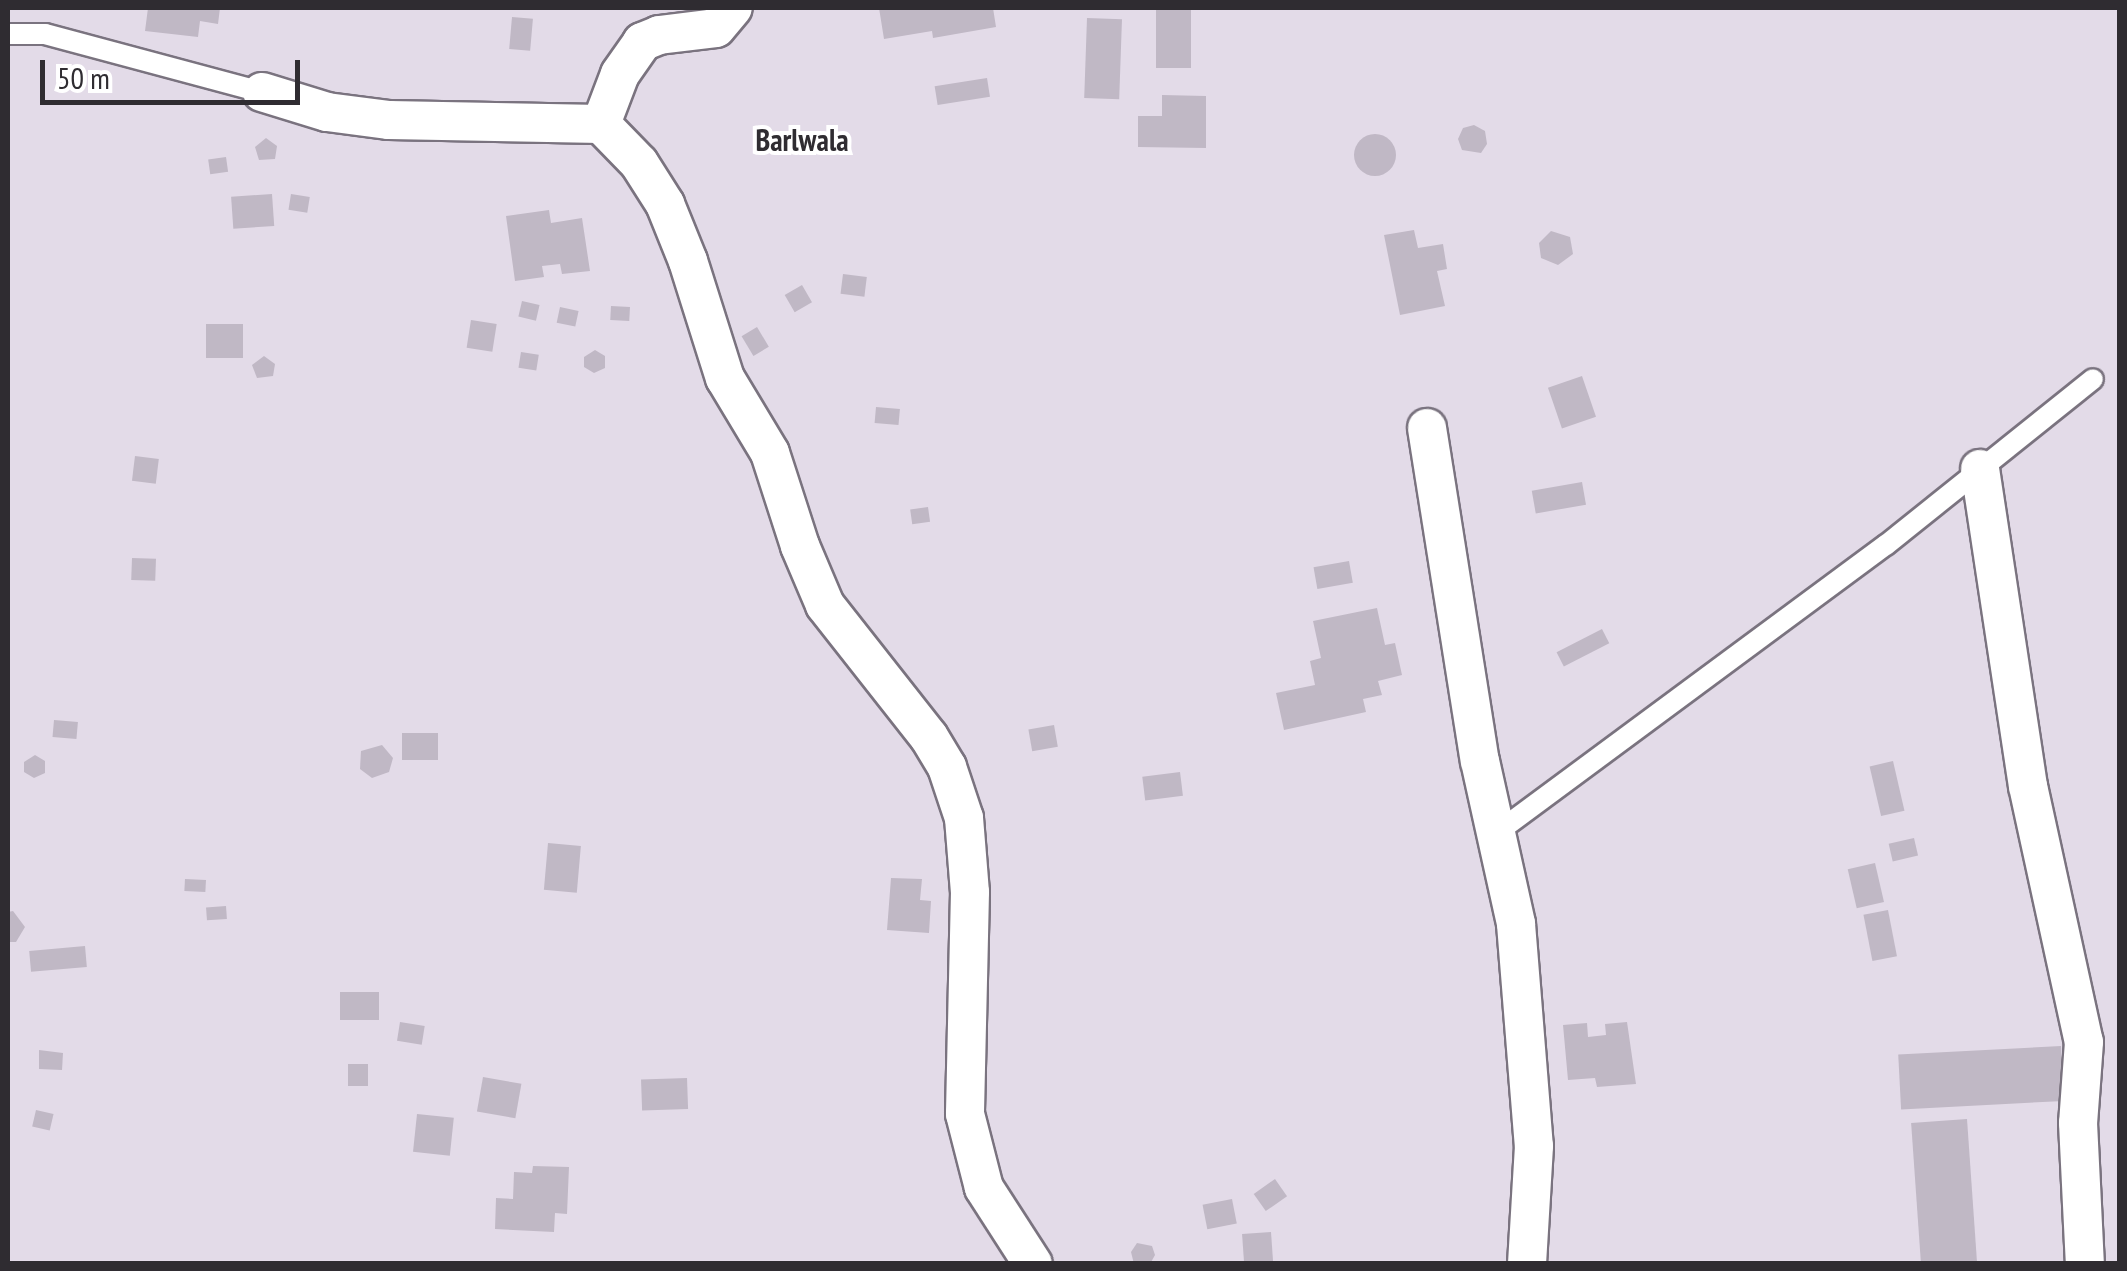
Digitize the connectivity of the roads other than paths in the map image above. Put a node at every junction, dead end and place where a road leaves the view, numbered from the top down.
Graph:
1 (733, 8) edge
2 (8, 34) edge
3 (262, 92) joint
4 (601, 124) junction
5 (2093, 379) dead end
6 (1427, 428) dead end
7 (1980, 469) junction
8 (1499, 831) junction
9 (1033, 1264) edge
10 (1526, 1264) edge
11 (2085, 1264) edge

1 - 4 street
2 - 3 lane
3 - 4 street
4 - 9 street
5 - 7 lane
6 - 8 street
7 - 8 lane
7 - 11 street
8 - 10 street

